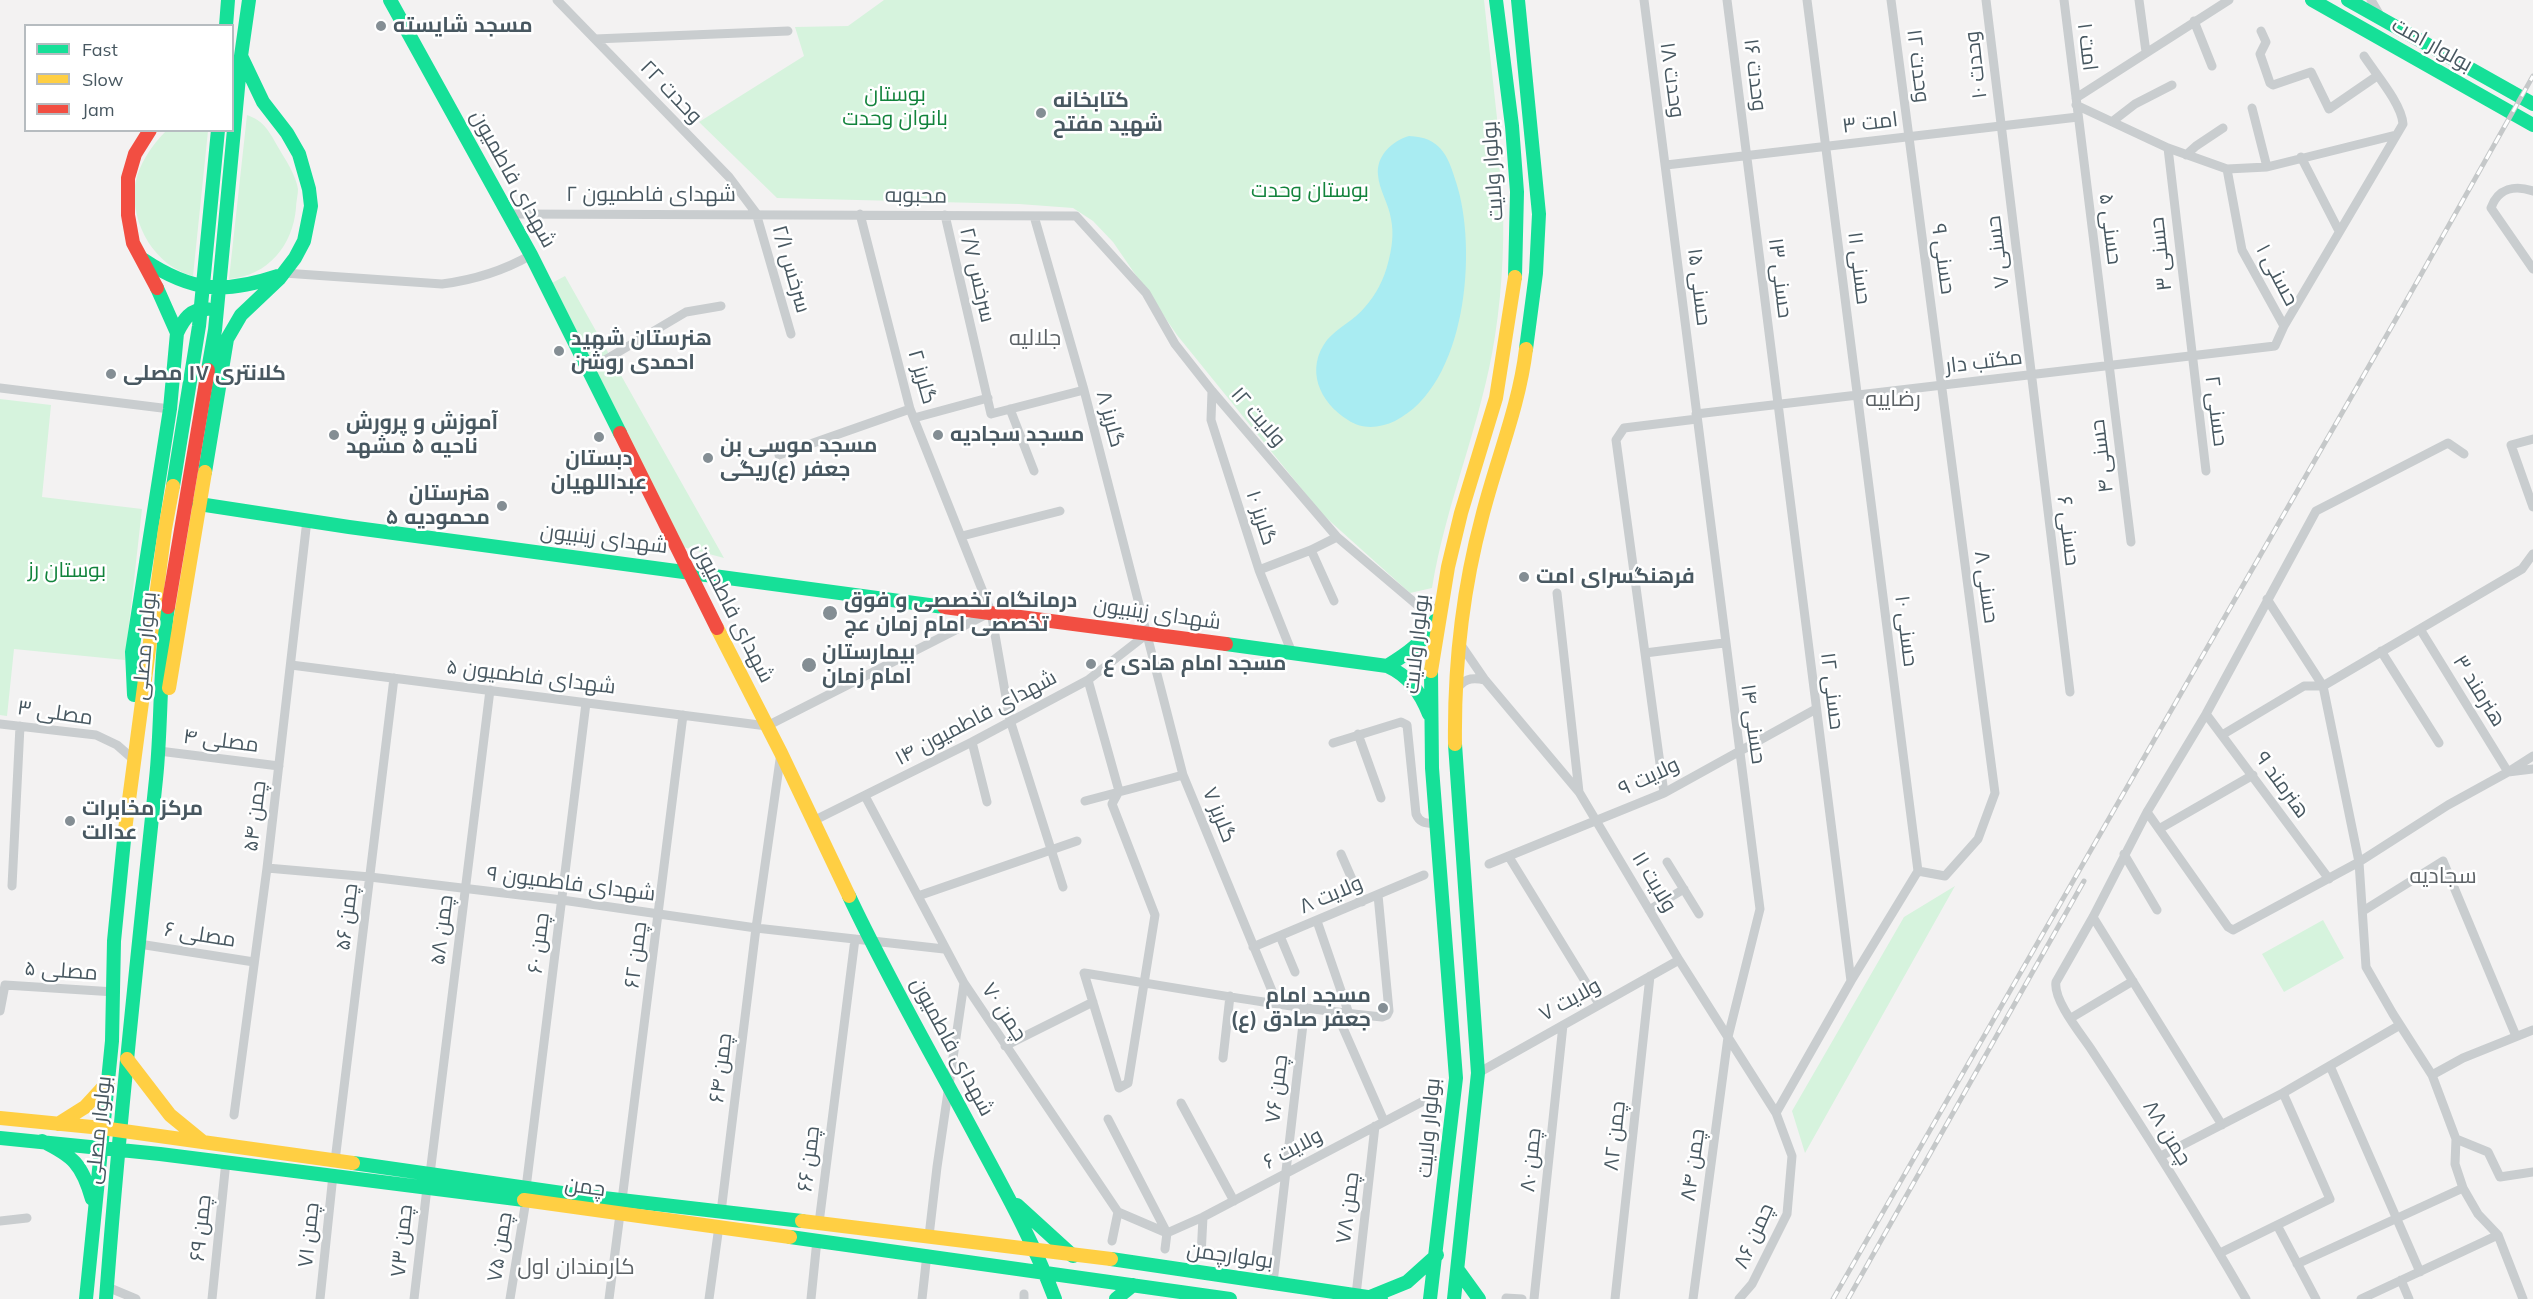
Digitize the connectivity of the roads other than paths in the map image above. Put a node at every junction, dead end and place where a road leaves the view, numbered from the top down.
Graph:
1 (228, 0) edge
2 (249, 0) edge
3 (390, 0) edge
4 (557, 0) edge
5 (1496, 0) edge
6 (1518, 0) edge
7 (1644, 0) edge
8 (1727, 0) edge
9 (1807, 0) edge
10 (1892, 0) edge
11 (1986, 0) edge
12 (2064, 0) edge
13 (2139, 0) edge
14 (2229, 0) edge
15 (2312, 0) edge
16 (2348, 0) edge
17 (2372, 0) edge
18 (2194, 21) junction
19 (2383, 21) junction
20 (226, 24) edge
21 (788, 31) dead end
22 (2261, 31) dead end
23 (595, 39) junction
24 (2146, 52) junction
25 (242, 56) junction
26 (2364, 56) dead end
27 (2212, 66) dead end
28 (2377, 76) junction
29 (2172, 85) dead end
30 (2076, 101) junction
31 (2533, 104) edge
32 (2252, 108) dead end
33 (2078, 117) junction
34 (2113, 121) junction
35 (2533, 125) edge
36 (2001, 126) junction
37 (2223, 128) dead end
38 (149, 132) edge
39 (218, 132) edge
40 (2396, 135) junction
41 (1909, 136) junction
42 (1826, 146) junction
43 (2168, 148) junction
44 (1747, 155) junction
45 (2186, 155) junction
46 (2301, 158) junction
47 (1666, 165) junction
48 (2267, 167) junction
49 (2227, 169) junction
50 (2533, 191) edge
51 (756, 213) junction
52 (510, 214) junction
53 (860, 214) junction
54 (945, 215) junction
55 (1034, 216) junction
56 (1076, 216) joint
57 (2339, 231) junction
58 (531, 255) junction
59 (141, 258) junction
60 (2533, 269) edge
61 (284, 273) junction
62 (721, 306) dead end
63 (2283, 326) junction
64 (177, 333) junction
65 (791, 334) dead end
66 (227, 339) junction
67 (2191, 356) junction
68 (2109, 366) junction
69 (588, 370) junction
70 (2031, 375) junction
71 (1941, 386) junction
72 (0, 388) edge
73 (1084, 390) junction
74 (1212, 391) junction
75 (1857, 395) junction
76 (988, 398) junction
77 (1778, 405) junction
78 (170, 409) junction
79 (1010, 409) junction
80 (912, 413) junction
81 (1697, 417) junction
82 (2533, 439) edge
83 (2464, 454) dead end
84 (779, 455) dead end
85 (1034, 471) dead end
86 (2206, 471) dead end
87 (199, 504) junction
88 (2533, 507) edge
89 (1060, 511) dead end
90 (307, 520) junction
91 (962, 536) junction
92 (1337, 537) junction
93 (2130, 542) dead end
94 (1311, 550) junction
95 (2533, 554) edge
96 (1259, 570) junction
97 (687, 571) junction
98 (1557, 593) dead end
99 (2268, 599) junction
100 (1334, 601) dead end
101 (1440, 608) junction
102 (991, 612) junction
103 (2420, 629) junction
104 (1147, 634) junction
105 (1458, 640) junction
106 (1724, 643) junction
107 (2381, 651) junction
108 (1292, 653) junction
109 (1645, 653) junction
110 (291, 665) junction
111 (1387, 666) junction
112 (394, 678) junction
113 (1089, 680) junction
114 (1485, 681) junction
115 (2323, 686) junction
116 (490, 690) junction
117 (2070, 692) dead end
118 (1454, 694) junction
119 (586, 703) junction
120 (1816, 709) junction
121 (2206, 714) junction
122 (683, 715) junction
123 (1010, 720) junction
124 (1432, 721) junction
125 (0, 724) edge
126 (20, 726) junction
127 (767, 726) junction
128 (136, 732) junction
129 (1358, 734) junction
130 (161, 735) junction
131 (2222, 735) junction
132 (972, 742) junction
133 (1333, 743) dead end
134 (2439, 743) dead end
135 (159, 751) junction
136 (1739, 751) junction
137 (781, 753) junction
138 (2533, 756) edge
139 (133, 759) junction
140 (279, 766) junction
141 (2533, 769) edge
142 (2508, 772) junction
143 (1183, 775) junction
144 (2253, 775) junction
145 (1119, 791) junction
146 (1579, 792) junction
147 (1664, 793) junction
148 (865, 796) junction
149 (1381, 798) dead end
150 (1085, 801) dead end
151 (987, 802) dead end
152 (2147, 812) junction
153 (813, 821) junction
154 (1596, 821) junction
155 (1437, 824) junction
156 (2159, 829) junction
157 (1077, 841) dead end
158 (1052, 850) junction
159 (1341, 854) dead end
160 (2124, 854) junction
161 (1509, 857) junction
162 (1667, 862) dead end
163 (2360, 862) junction
164 (1489, 864) dead end
165 (267, 868) junction
166 (1918, 870) junction
167 (1424, 875) dead end
168 (370, 878) junction
169 (2329, 879) junction
170 (12, 886) dead end
171 (1063, 886) dead end
172 (465, 889) junction
173 (1684, 889) junction
174 (1378, 895) junction
175 (918, 896) junction
176 (562, 900) junction
177 (1362, 902) junction
178 (1649, 910) junction
179 (2157, 910) dead end
180 (2363, 912) junction
181 (659, 914) junction
182 (1699, 914) dead end
183 (2093, 917) junction
184 (1317, 921) junction
185 (756, 928) junction
186 (1280, 936) junction
187 (855, 939) junction
188 (114, 941) junction
189 (870, 941) junction
190 (140, 944) junction
191 (1253, 947) junction
192 (944, 949) junction
193 (1679, 960) junction
194 (254, 962) junction
195 (1295, 972) dead end
196 (1650, 976) junction
197 (1851, 981) junction
198 (2133, 981) junction
199 (964, 983) junction
200 (1145, 983) junction
201 (115, 992) junction
202 (1230, 996) junction
203 (1093, 1002) junction
204 (1277, 1003) junction
205 (1599, 1004) junction
206 (1305, 1007) junction
207 (0, 1011) edge
208 (1336, 1012) junction
209 (1349, 1014) junction
210 (2071, 1018) junction
211 (1563, 1025) junction
212 (2400, 1025) junction
213 (2533, 1030) edge
214 (2516, 1036) junction
215 (1728, 1037) junction
216 (1005, 1046) junction
217 (1223, 1058) dead end
218 (127, 1059) junction
219 (2330, 1066) junction
220 (1478, 1073) junction
221 (2432, 1075) junction
222 (108, 1082) junction
223 (950, 1086) junction
224 (2283, 1093) junction
225 (1435, 1095) dead end
226 (1181, 1102) dead end
227 (1776, 1113) junction
228 (234, 1115) dead end
229 (0, 1118) edge
230 (1108, 1119) dead end
231 (58, 1124) junction
232 (1380, 1124) junction
233 (2222, 1125) junction
234 (102, 1128) junction
235 (119, 1131) junction
236 (0, 1138) edge
237 (2456, 1139) junction
238 (42, 1141) junction
239 (203, 1142) junction
240 (100, 1146) junction
241 (118, 1148) junction
242 (2161, 1156) junction
243 (226, 1161) junction
244 (334, 1168) junction
245 (1286, 1172) junction
246 (2533, 1172) edge
247 (428, 1181) junction
248 (2463, 1188) junction
249 (1005, 1190) junction
250 (526, 1194) junction
251 (1234, 1201) junction
252 (94, 1207) junction
253 (621, 1207) junction
254 (721, 1212) junction
255 (1118, 1212) junction
256 (1203, 1217) junction
257 (27, 1218) dead end
258 (2396, 1220) junction
259 (0, 1221) edge
260 (819, 1223) junction
261 (2277, 1225) junction
262 (719, 1226) junction
263 (1167, 1233) junction
264 (2498, 1235) junction
265 (929, 1236) junction
266 (817, 1240) junction
267 (1112, 1241) dead end
268 (1034, 1248) junction
269 (1165, 1249) dead end
270 (2220, 1253) junction
271 (927, 1254) junction
272 (1437, 1255) junction
273 (1073, 1256) junction
274 (1201, 1256) dead end
275 (2297, 1264) junction
276 (1458, 1270) junction
277 (1045, 1272) junction
278 (2420, 1272) junction
279 (2402, 1280) junction
280 (1273, 1283) junction
281 (1133, 1286) junction
282 (105, 1292) edge
283 (1356, 1295) junction
284 (1191, 1296) edge
285 (1376, 1298) edge
286 (1506, 1298) edge
287 (86, 1299) edge
288 (136, 1299) edge
289 (212, 1299) edge
290 (320, 1299) edge
291 (414, 1299) edge
292 (510, 1299) edge
293 (609, 1299) edge
294 (709, 1299) edge
295 (811, 1299) edge
296 (922, 1299) edge
297 (1055, 1299) edge
298 (1116, 1299) edge
299 (1230, 1299) edge
300 (1430, 1299) edge
301 (1454, 1299) edge
302 (1479, 1299) edge
303 (1522, 1299) edge
304 (1534, 1299) edge
305 (1615, 1299) edge
306 (1693, 1299) edge
307 (1739, 1299) edge
308 (2246, 1299) edge
309 (2316, 1299) edge
310 (2361, 1299) edge
311 (2409, 1299) edge
312 (2523, 1299) edge

1 - 20 main road
2 - 25 main road, بولوار مصلی
3 - 52 main road, شهدای فاطمیون
4 - 23 street, وحدت ۲۲
5 - 101 main road, بولوار ولایت
6 - 105 main road, بولوار ولایت
7 - 47 street, وحدت ۱۸
8 - 44 street, وحدت ۱۶
9 - 42 street, حسنی ۱۱
10 - 41 street, وحدت ۱۲
11 - 36 street, وحدت ۱۰
12 - 30 street, امت ۱
13 - 24 street
14 - 18 street
15 - 35 main road, بولوار امت
16 - 19 main road, بولوار امت
17 - 19 street
18 - 24 street
18 - 27 street
19 - 31 main road, بولوار امت
21 - 23 street
22 - 28 street
23 - 51 street, وحدت ۲۲
24 - 30 street
25 - 61 main road
25 - 130 main road, بولوار مصلی
26 - 28 street
28 - 40 street
29 - 34 street
30 - 33 street, حسنی ۵
30 - 34 street
32 - 48 street
33 - 36 street, امت ۳
33 - 68 street, حسنی ۵
34 - 43 street
36 - 41 street, امت ۳
36 - 70 street, حسنی ۷
37 - 45 street
38 - 59 main road
39 - 128 main road, بولوار مصلی
40 - 46 street
40 - 57 street
41 - 42 street, امت ۳
41 - 71 street, حسنی ۹
42 - 44 street, امت ۳
42 - 75 street, حسنی ۱۱
43 - 45 street
43 - 67 street, حسنی ۳
44 - 47 street, امت ۳
44 - 77 street, حسنی ۱۳
45 - 49 street
46 - 48 street
46 - 57 street
47 - 81 street, حسنی ۱۵
48 - 49 street
49 - 63 street, حسنی ۱
50 - 60 street
51 - 52 street, شهدای فاطمیون ۲
51 - 53 street, محبوبه
51 - 65 street, سرخس ۲/۱
52 - 58 main road, شهدای فاطمیون
53 - 54 street, محبوبه
53 - 80 street, گلریز ۲
54 - 55 street, محبوبه
54 - 76 street, سرخس ۲/۷
55 - 56 street, محبوبه
55 - 73 street, گلریز ۸
56 - 74 street, ولایت ۱۲
57 - 63 street
58 - 61 street
58 - 69 main road, شهدای فاطمیون
59 - 61 main road
59 - 64 main road
61 - 66 main road
62 - 69 street
63 - 67 street, مکتب دار
64 - 66 main road
64 - 78 main road
66 - 87 main road
67 - 68 street, مکتب دار
67 - 86 street, حسنی ۲
68 - 70 street, مکتب دار
68 - 93 street, حسنی ۴
69 - 97 main road, شهدای فاطمیون
70 - 71 street, مکتب دار
70 - 117 street, حسنی ۶
71 - 75 street, مکتب دار
71 - 166 street, حسنی ۸
72 - 78 street
73 - 79 street
73 - 104 street, گلریز ۸
74 - 92 street, ولایت ۱۲
74 - 96 street, گلریز ۱۰
75 - 77 street, مکتب دار
75 - 166 street, حسنی ۱۰
76 - 79 street, سرخس ۲/۷
76 - 80 street
77 - 81 street, مکتب دار
77 - 120 street, حسنی ۱۲
78 - 128 main road
79 - 85 street
80 - 84 street
80 - 91 street, گلریز ۲
81 - 106 street, حسنی ۱۴
81 - 109 street, مکتب دار
82 - 88 street
83 - 99 street
87 - 90 main road, شهدای زینبیون
87 - 130 main road
89 - 91 street
90 - 97 main road, شهدای زینبیون
90 - 110 street, چمن ۵۴
91 - 102 street, گلریز ۲
92 - 94 street
92 - 101 street, ولایت ۱۲
94 - 96 street
94 - 100 street
95 - 103 street
96 - 108 street, گلریز ۱۰
97 - 102 main road, شهدای زینبیون
97 - 127 main road, شهدای فاطمیون
98 - 146 street
99 - 115 street
99 - 121 street
101 - 111 main road
101 - 124 main road, بولوار ولایت
102 - 104 main road, شهدای زینبیون
102 - 123 street, گلریز ۲
102 - 127 street
103 - 107 street
103 - 142 street, هنرمند ۳
104 - 108 main road, شهدای زینبیون
104 - 113 street, شهدای فاطمیون ۱۴
104 - 143 street, گلریز ۷
105 - 114 street, ولایت ۱۱
105 - 118 main road, بولوار ولایت
106 - 109 street
106 - 136 street, حسنی ۱۴
107 - 115 street
107 - 134 street
108 - 111 main road, شهدای زینبیون
109 - 147 street, مکتب دار
110 - 112 street, شهدای فاطمیون ۵
110 - 140 street, چمن ۵۴
111 - 124 main road
112 - 116 street, شهدای فاطمیون ۵
112 - 168 street, چمن ۵۶
113 - 123 street, شهدای فاطمیون ۱۴
113 - 145 street
114 - 118 street
114 - 146 street, ولایت ۱۱
115 - 131 street
115 - 163 street
116 - 119 street, شهدای فاطمیون ۵
116 - 172 street, چمن ۵۸
118 - 220 main road, بولوار ولایت
119 - 122 street, شهدای فاطمیون ۵
119 - 176 street, چمن ۶۰
120 - 136 street, ولایت ۹
120 - 197 street, حسنی ۱۲
121 - 131 street, هنرمند ۹
121 - 152 street
122 - 127 street, شهدای فاطمیون ۵
122 - 181 street, چمن ۶۲
123 - 132 street, شهدای فاطمیون ۱۴
123 - 158 street, گلریز ۲
124 - 155 main road, بولوار ولایت
125 - 126 street, مصلی ۳
126 - 139 street, مصلی ۳
126 - 170 street
127 - 137 main road, شهدای فاطمیون
128 - 139 main road, بولوار مصلی
129 - 133 street
129 - 149 street
129 - 155 street
130 - 135 main road, بولوار مصلی
131 - 144 street, هنرمند ۹
132 - 148 street, شهدای فاطمیون ۱۴
132 - 151 street
135 - 140 street, مصلی ۴
135 - 190 main road, بولوار مصلی
136 - 147 street, ولایت ۹
136 - 215 street, حسنی ۱۴
137 - 153 main road, شهدای فاطمیون
137 - 185 street, چمن ۶۴
138 - 142 street
139 - 188 main road, بولوار مصلی
140 - 165 street, چمن ۵۴
141 - 142 street
142 - 163 street
143 - 145 street
143 - 191 street, گلریز ۷
144 - 156 street
144 - 169 street, هنرمند ۹
145 - 150 street
145 - 200 street
146 - 154 street, ولایت ۱۱
147 - 154 street, ولایت ۹
148 - 153 street, شهدای فاطمیون ۱۴
148 - 175 street, چمن ۷۰
152 - 156 street
152 - 160 street
153 - 189 main road, شهدای فاطمیون
154 - 161 street, ولایت ۹
154 - 178 street, ولایت ۱۱
155 - 272 main road, بولوار ولایت
156 - 169 street
157 - 158 street
158 - 171 street, گلریز ۲
158 - 175 street
159 - 177 street
160 - 179 street
160 - 183 street
161 - 164 street, ولایت ۹
161 - 205 street
162 - 173 street
163 - 169 street
163 - 180 street
165 - 168 street, شهدای فاطمیون ۹
165 - 194 street, چمن ۵۴
166 - 197 street
167 - 174 street, ولایت ۸
168 - 172 street, شهدای فاطمیون ۹
168 - 244 street, چمن ۵۶
172 - 176 street, شهدای فاطمیون ۹
172 - 247 street, چمن ۵۸
173 - 178 street
173 - 182 street
174 - 177 street, ولایت ۸
174 - 209 street
175 - 192 street, چمن ۷۰
176 - 181 street, شهدای فاطمیون ۹
176 - 250 street, چمن ۶۰
177 - 184 street, ولایت ۸
178 - 193 street, ولایت ۱۱
180 - 212 street
180 - 214 street
181 - 185 street, شهدای فاطمیون ۹
181 - 253 street, چمن ۶۲
183 - 198 street
183 - 210 street, چمن ۸۸
184 - 186 street, ولایت ۸
184 - 209 street
185 - 187 street, شهدای فاطمیون ۹
185 - 254 street, چمن ۶۴
186 - 191 street, ولایت ۸
186 - 195 street
187 - 189 street, شهدای فاطمیون ۹
187 - 260 street, چمن ۶۶
188 - 190 main road
188 - 201 main road, بولوار مصلی
189 - 192 street, شهدای فاطمیون ۹
189 - 223 main road, شهدای فاطمیون
190 - 194 street, مصلی ۶
190 - 218 main road, بولوار مصلی
191 - 204 street, گلریز ۷
192 - 199 street, چمن ۷۰
193 - 196 street, ولایت ۷
193 - 215 street, ولایت ۱۱
194 - 228 street, چمن ۵۴
196 - 205 street, ولایت ۷
196 - 305 street, چمن ۸۲
197 - 227 street
198 - 210 street
198 - 233 street
199 - 216 street, چمن ۷۰
199 - 223 street
200 - 202 street
200 - 203 street
200 - 203 street
201 - 207 street, مصلی ۵
201 - 222 main road, بولوار مصلی
202 - 204 street
202 - 217 street
203 - 216 street
204 - 206 street
205 - 211 street, ولایت ۷
206 - 208 street
206 - 245 street, چمن ۷۶
208 - 209 street
208 - 232 street
210 - 242 street, چمن ۸۸
211 - 220 street, ولایت ۷
211 - 304 street, چمن ۸۰
212 - 219 street
212 - 221 street
213 - 214 street
214 - 221 street
215 - 227 street, ولایت ۱۱
215 - 306 street, چمن ۸۴
216 - 255 street, چمن ۷۰
218 - 235 main road, بولوار مصلی
218 - 239 main road
219 - 224 street
219 - 258 street
220 - 276 main road, بولوار ولایت
221 - 237 street
222 - 231 main road
222 - 234 main road, بولوار مصلی
223 - 249 main road, شهدای فاطمیون
223 - 265 street
224 - 233 street
224 - 261 street
225 - 232 street, ولایت ۶
226 - 251 street
227 - 307 street, چمن ۸۶
229 - 231 main road, چمن
230 - 263 street
231 - 234 main road, چمن
232 - 245 street, ولایت ۶
232 - 283 street, چمن ۷۸
233 - 242 street
234 - 235 main road, چمن
234 - 240 main road, بولوار مصلی
235 - 239 main road, چمن
235 - 241 main road, بولوار مصلی
236 - 238 main road, چمن
237 - 246 street
237 - 248 street
238 - 240 main road, چمن
238 - 252 main road
239 - 244 main road, چمن
240 - 241 main road, چمن
240 - 252 main road, بولوار مصلی
241 - 243 main road, چمن
241 - 282 main road, بولوار مصلی
242 - 270 street, چمن ۸۸
243 - 244 main road, چمن
243 - 289 street, چمن ۶۹
244 - 247 main road, چمن
244 - 290 street, چمن ۷۱
245 - 251 street, ولایت ۶
245 - 280 street, چمن ۷۶
247 - 250 main road, چمن
247 - 291 street, چمن ۷۳
248 - 258 street
248 - 264 street
249 - 268 main road, شهدای فاطمیون
249 - 273 main road
250 - 253 main road, چمن
250 - 292 street, چمن ۷۵
251 - 256 street, ولایت ۶
252 - 287 main road, بولوار مصلی
253 - 254 main road, چمن
253 - 262 main road, چمن
253 - 293 street, چمن ۶۲
254 - 260 main road, چمن
254 - 262 main road
255 - 263 street
255 - 267 street
256 - 263 street, ولایت ۶
256 - 274 street
257 - 259 street
258 - 275 street
258 - 278 street
260 - 265 main road, چمن
260 - 266 main road
261 - 270 street
261 - 275 street
262 - 266 main road, چمن
262 - 294 street
263 - 269 street
264 - 278 street
264 - 312 street
265 - 268 main road, چمن
265 - 271 main road
266 - 271 main road, چمن
266 - 295 street
268 - 273 main road, بولوارچمن
268 - 277 main road, شهدای فاطمیون
270 - 308 street, چمن ۸۸
271 - 277 main road, چمن
271 - 296 street
272 - 285 main road
272 - 300 main road, بولوار ولایت
273 - 280 main road, بولوارچمن
275 - 309 street
276 - 301 main road, بولوار ولایت
276 - 302 main road
277 - 281 main road, بولوارچمن
277 - 297 main road
278 - 279 street
279 - 310 street
279 - 311 street
280 - 283 main road, بولوارچمن
281 - 284 main road, بولوارچمن
281 - 298 main road
282 - 288 street
283 - 285 main road, بولوارچمن
284 - 299 main road, بولوارچمن
286 - 303 street

